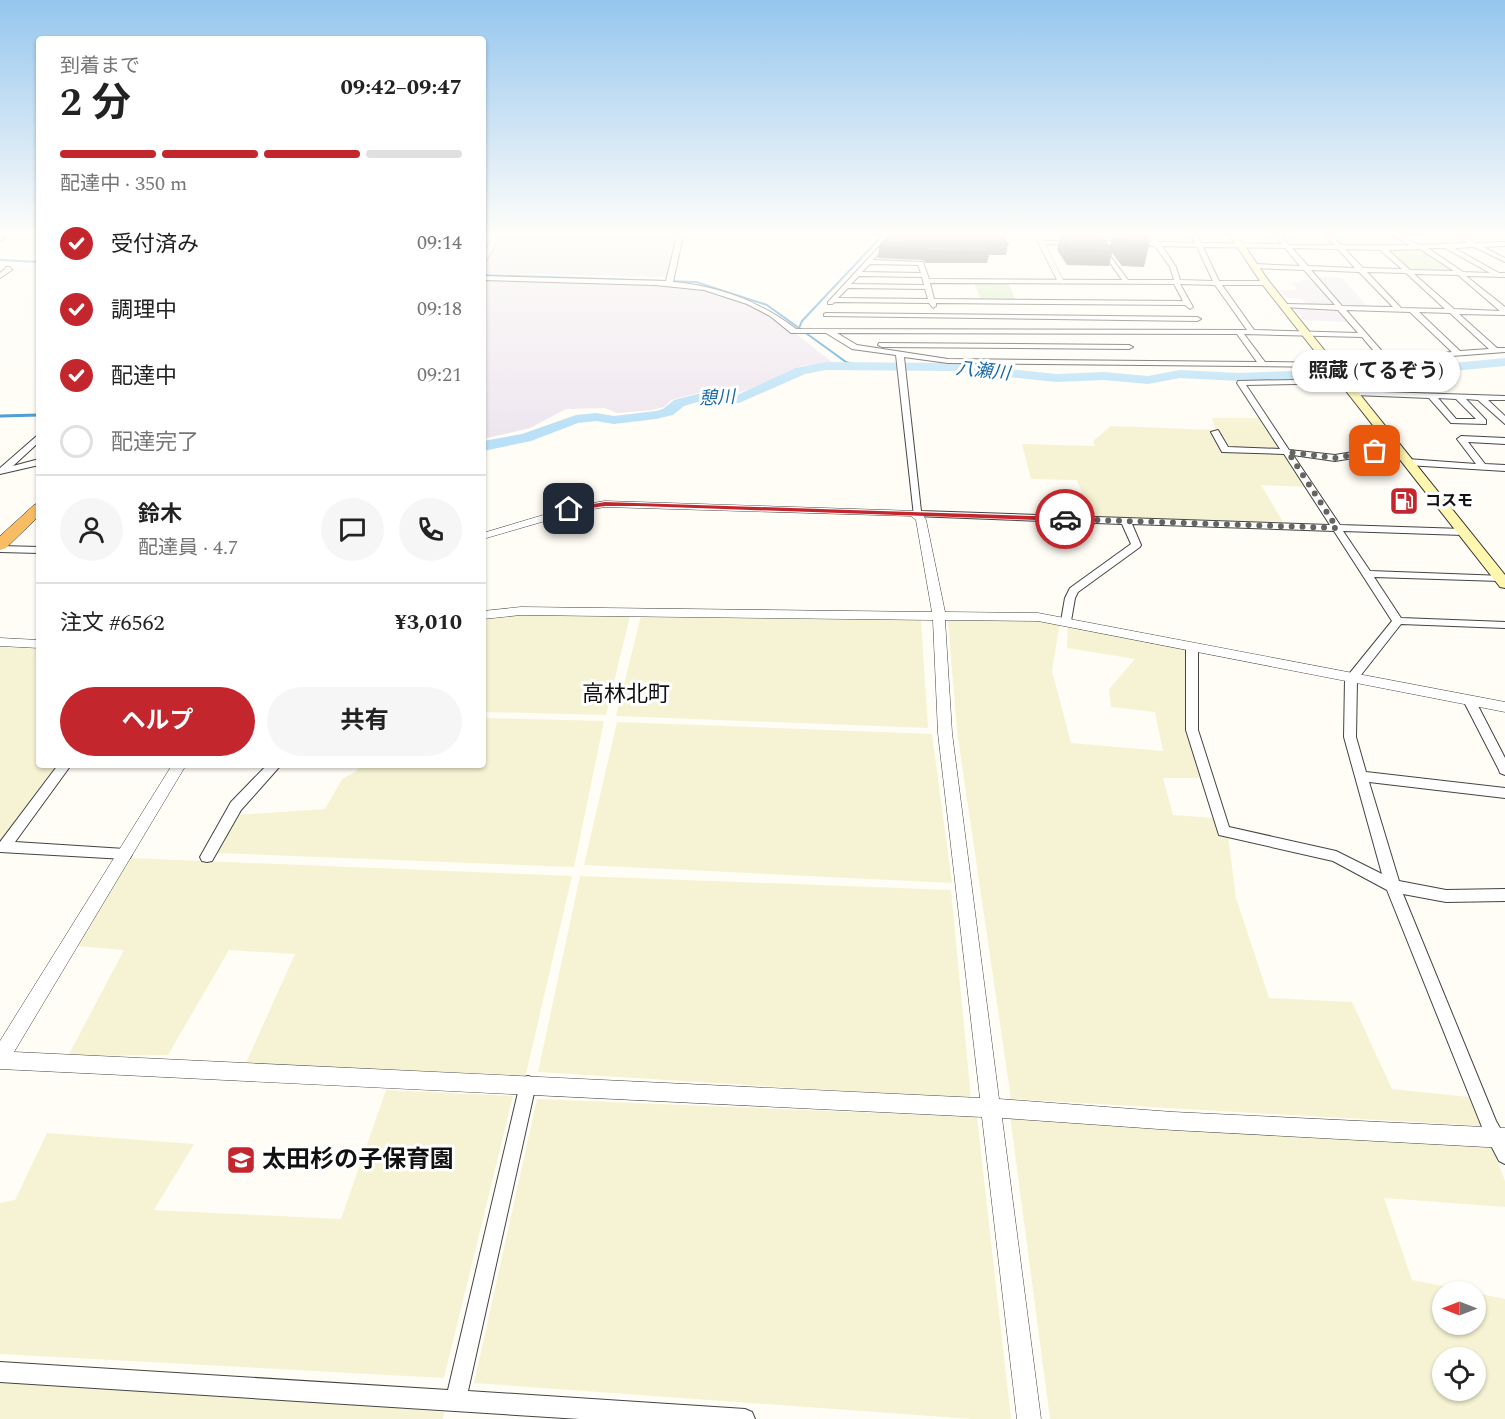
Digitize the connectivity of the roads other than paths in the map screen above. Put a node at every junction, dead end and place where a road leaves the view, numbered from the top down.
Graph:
1 (750, 302) edge
2 (830, 302) edge
3 (932, 302) edge
4 (1006, 302) edge
5 (1102, 302) edge
6 (1121, 302) edge
7 (1231, 302) edge
8 (1283, 302) edge
9 (1334, 302) edge
10 (1392, 302) edge
11 (1443, 302) edge
12 (1187, 303) joint
13 (1286, 306) junction
14 (1339, 308) junction
15 (1398, 309) junction
16 (1411, 309) junction
17 (1451, 310) junction
18 (1505, 312) edge
19 (826, 315) junction
20 (936, 316) junction
21 (1012, 317) junction
22 (1112, 317) junction
23 (1197, 319) junction
24 (825, 329) junction
25 (1251, 330) junction
26 (940, 331) junction
27 (1018, 331) junction
28 (1120, 332) junction
29 (1206, 333) junction
30 (1240, 333) junction
31 (1307, 333) junction
32 (1363, 335) junction
33 (882, 345) dead end
34 (944, 345) junction
35 (1024, 346) junction
36 (1129, 347) junction
37 (1501, 351) edge
38 (1458, 353) junction
39 (900, 355) junction
40 (1385, 359) junction
41 (948, 361) junction
42 (1031, 363) junction
43 (1139, 363) junction
44 (1332, 363) junction
45 (1263, 365) junction
46 (1345, 380) junction
47 (1355, 393) junction
48 (1432, 397) junction
49 (1459, 397) junction
50 (1482, 398) junction
51 (1505, 398) edge
52 (1505, 421) edge
53 (1215, 432) dead end
54 (36, 439) edge
55 (1505, 441) edge
56 (1396, 448) junction
57 (1288, 452) junction
58 (1407, 462) junction
59 (36, 463) edge
60 (1483, 467) junction
61 (1505, 468) edge
62 (0, 472) edge
63 (36, 499) edge
64 (36, 511) edge
65 (917, 514) junction
66 (1126, 521) junction
67 (1337, 528) junction
68 (0, 530) edge
69 (1463, 532) junction
70 (486, 536) edge
71 (0, 547) edge
72 (36, 550) edge
73 (1368, 574) junction
74 (1502, 581) edge
75 (486, 615) edge
76 (939, 615) junction
77 (1066, 621) junction
78 (1398, 621) junction
79 (1505, 625) edge
80 (0, 642) edge
81 (36, 644) edge
82 (1192, 647) junction
83 (1351, 679) junction
84 (1469, 700) junction
85 (1505, 707) edge
86 (63, 768) edge
87 (177, 768) edge
88 (272, 768) edge
89 (1505, 769) edge
90 (1361, 776) junction
91 (1505, 793) edge
92 (2, 847) edge
93 (125, 854) junction
94 (207, 857) dead end
95 (1393, 886) junction
96 (1505, 895) edge
97 (0, 1059) edge
98 (528, 1084) junction
99 (992, 1108) junction
100 (1502, 1143) edge
101 (0, 1372) edge
102 (456, 1400) junction
103 (745, 1419) edge
104 (1029, 1419) edge

1 - 24 street
2 - 19 street
3 - 20 street
4 - 21 street
5 - 22 street
6 - 12 street
7 - 25 street
8 - 13 main road
9 - 14 street
10 - 15 street
11 - 17 street
12 - 23 street
13 - 14 street
13 - 31 main road
14 - 15 street
14 - 32 street
15 - 16 street
16 - 17 street
16 - 38 street
17 - 18 street
17 - 37 street
19 - 20 street
19 - 24 street
20 - 21 street
20 - 26 street
21 - 22 street
21 - 27 street
22 - 23 street
22 - 28 street
23 - 29 street
24 - 26 street
24 - 39 street
25 - 30 street
25 - 31 street
26 - 27 street
26 - 34 street
27 - 28 street
27 - 35 street
28 - 29 street
28 - 36 street
29 - 30 street
30 - 45 street
31 - 32 street
31 - 44 main road
32 - 40 street
33 - 34 street
34 - 35 street
34 - 41 street
35 - 36 street
35 - 42 street
36 - 43 street
37 - 38 street
38 - 40 street
39 - 41 street
39 - 65 street
40 - 44 street
41 - 42 street
42 - 43 street
43 - 45 street
44 - 45 street
44 - 46 main road
46 - 47 main road
46 - 57 street
47 - 48 street
47 - 56 main road
48 - 49 street
48 - 49 street
49 - 50 street
50 - 51 street
50 - 52 street
53 - 57 street
54 - 62 street
55 - 60 street
56 - 57 street
56 - 58 main road
57 - 67 street
58 - 60 street
58 - 69 main road
59 - 62 street
60 - 61 street
63 - 68 highway
64 - 71 highway
65 - 66 street
65 - 70 street
65 - 76 street
66 - 67 street
66 - 77 street
67 - 69 street
67 - 73 street
69 - 74 main road
71 - 72 street
73 - 74 street
73 - 78 street
75 - 76 street
76 - 77 street
76 - 99 street
77 - 82 street
78 - 79 street
78 - 83 street
80 - 81 street
82 - 83 street
82 - 95 street
83 - 84 street
83 - 90 street
84 - 85 street
84 - 89 street
86 - 92 street
87 - 93 street
88 - 94 street
90 - 91 street
90 - 95 street
92 - 93 street
93 - 97 street
95 - 96 street
95 - 100 street
97 - 98 street
98 - 99 street
98 - 102 street
99 - 100 street
99 - 104 street
101 - 102 street
102 - 103 street

